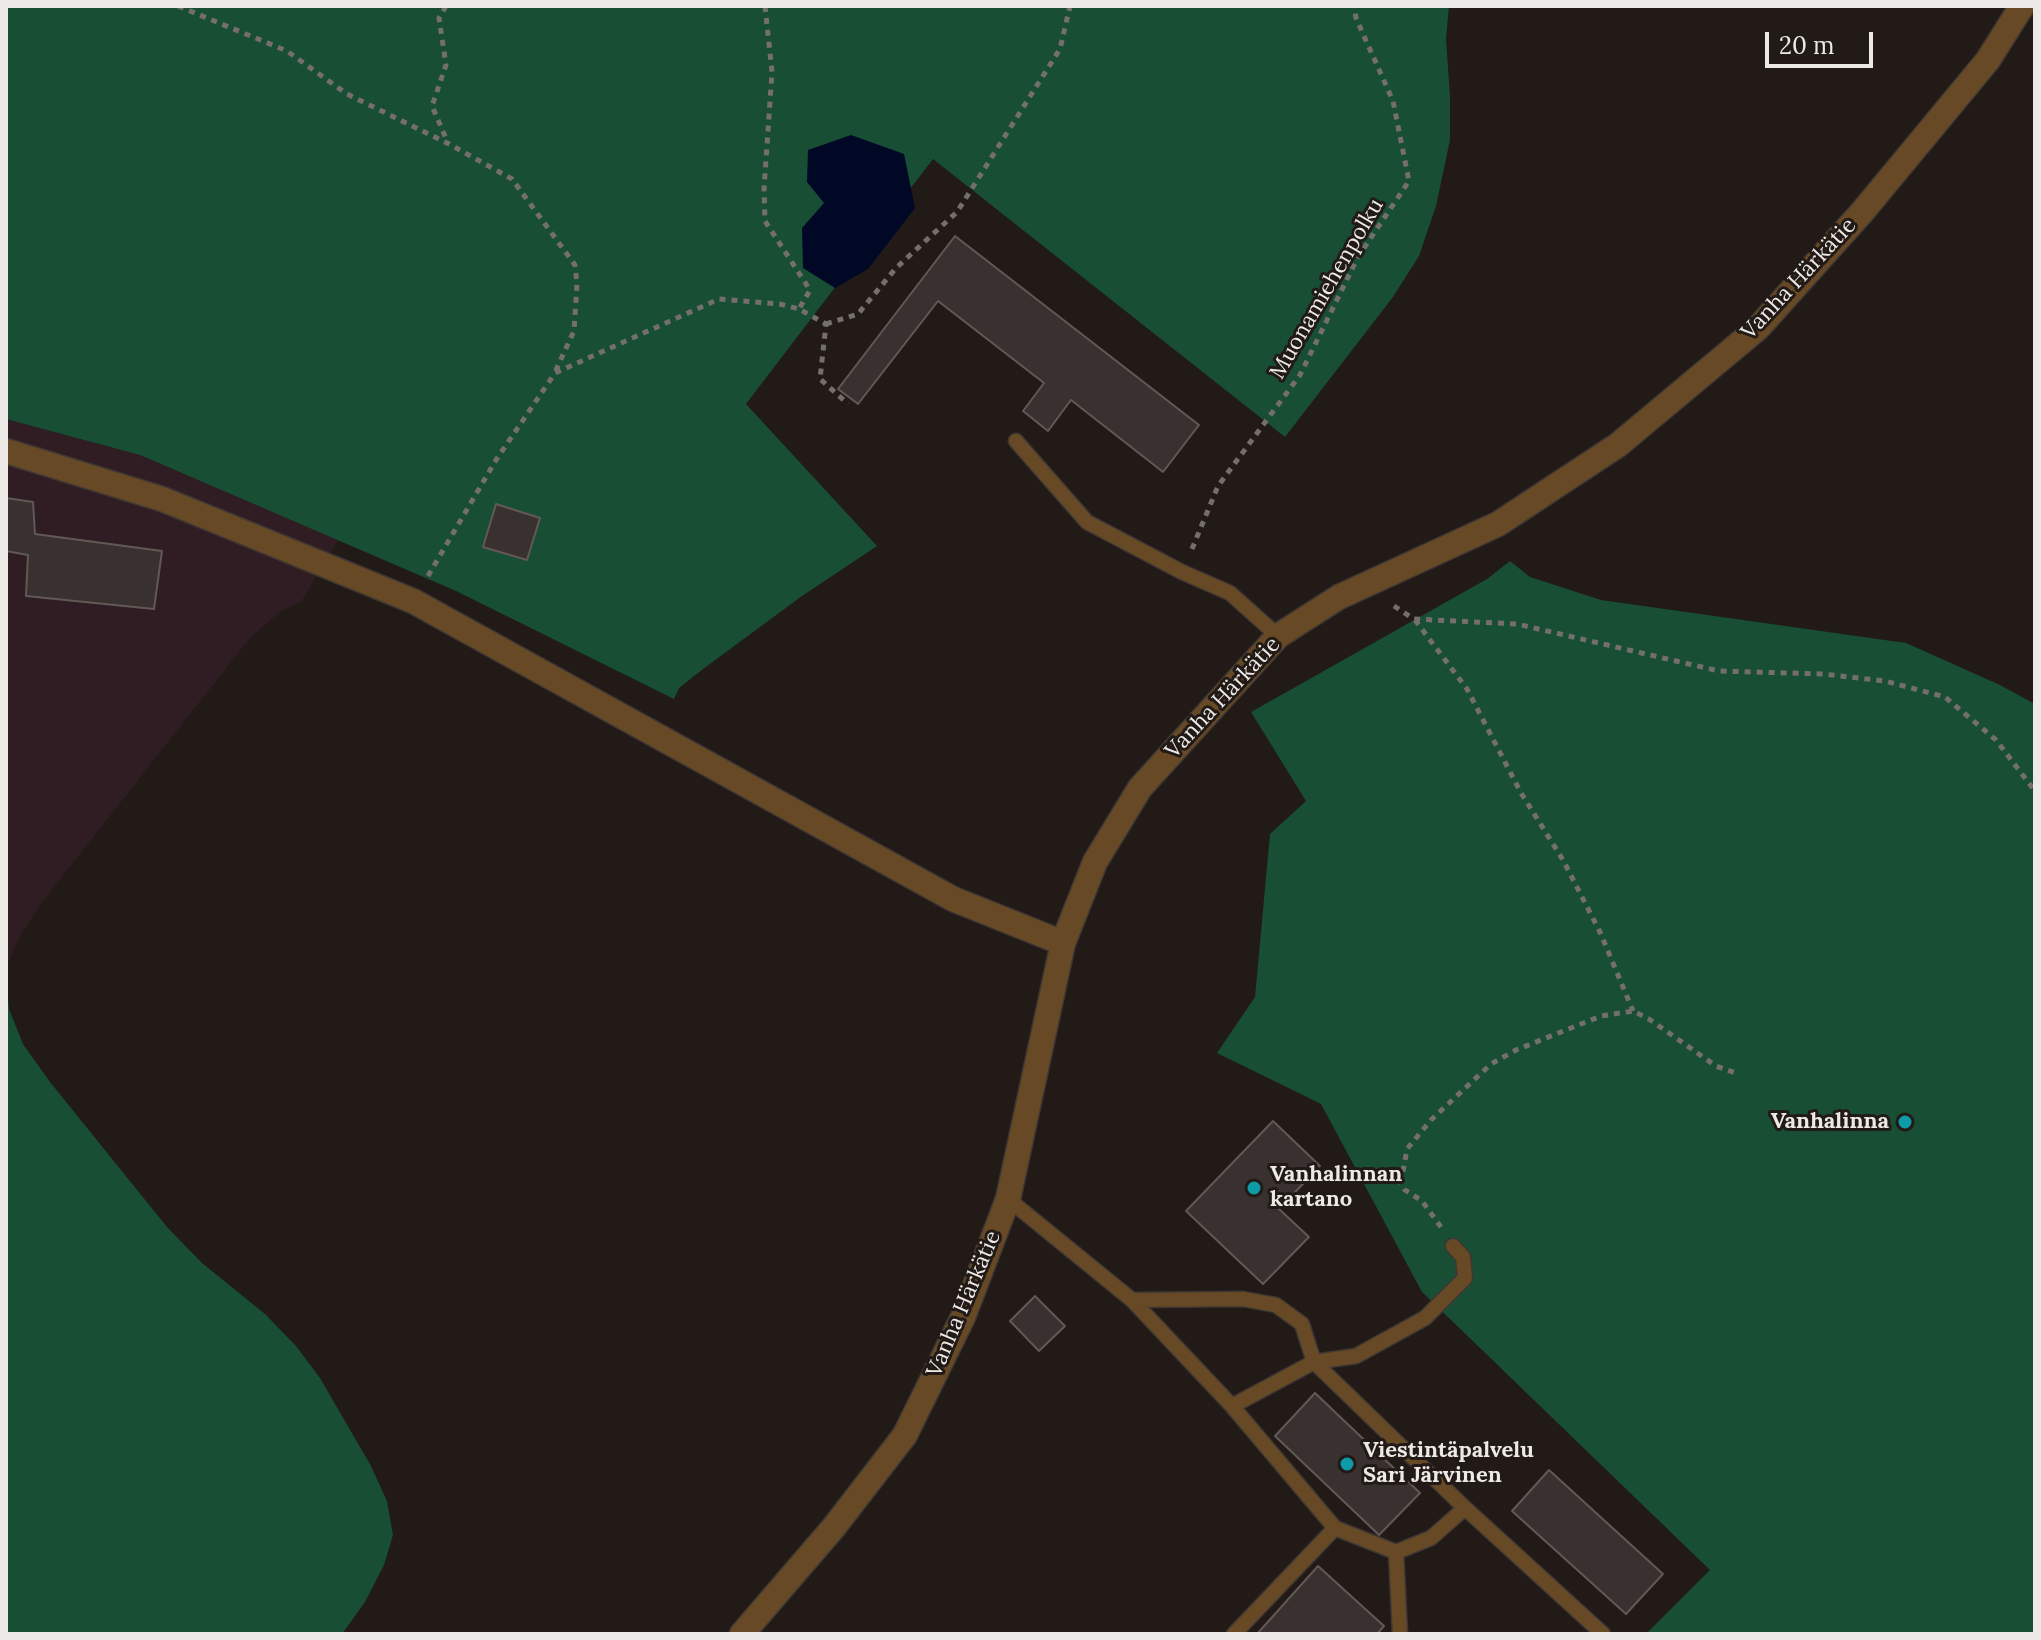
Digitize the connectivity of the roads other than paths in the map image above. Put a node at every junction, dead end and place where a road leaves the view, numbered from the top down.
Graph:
1 (2022, 6) edge
2 (1016, 441) dead end
3 (6, 451) edge
4 (1278, 636) junction
5 (1063, 943) junction
6 (1008, 1199) junction
7 (1453, 1246) road end
8 (1132, 1300) junction
9 (1314, 1362) junction
10 (1232, 1406) junction
11 (1465, 1508) junction
12 (1335, 1528) junction
13 (1396, 1552) junction
14 (747, 1632) edge
15 (1234, 1634) edge
16 (1400, 1634) edge
17 (1603, 1634) edge

1 - 4 street, Vanha Härkätie
2 - 4 lane
3 - 5 street
4 - 5 street, Vanha Härkätie
5 - 6 street, Vanha Härkätie
6 - 8 lane
6 - 14 street, Vanha Härkätie
7 - 9 lane
8 - 9 lane
8 - 10 lane
9 - 10 lane
9 - 11 lane
10 - 12 lane
11 - 13 lane
11 - 17 lane
12 - 13 lane
12 - 15 lane
13 - 16 lane

